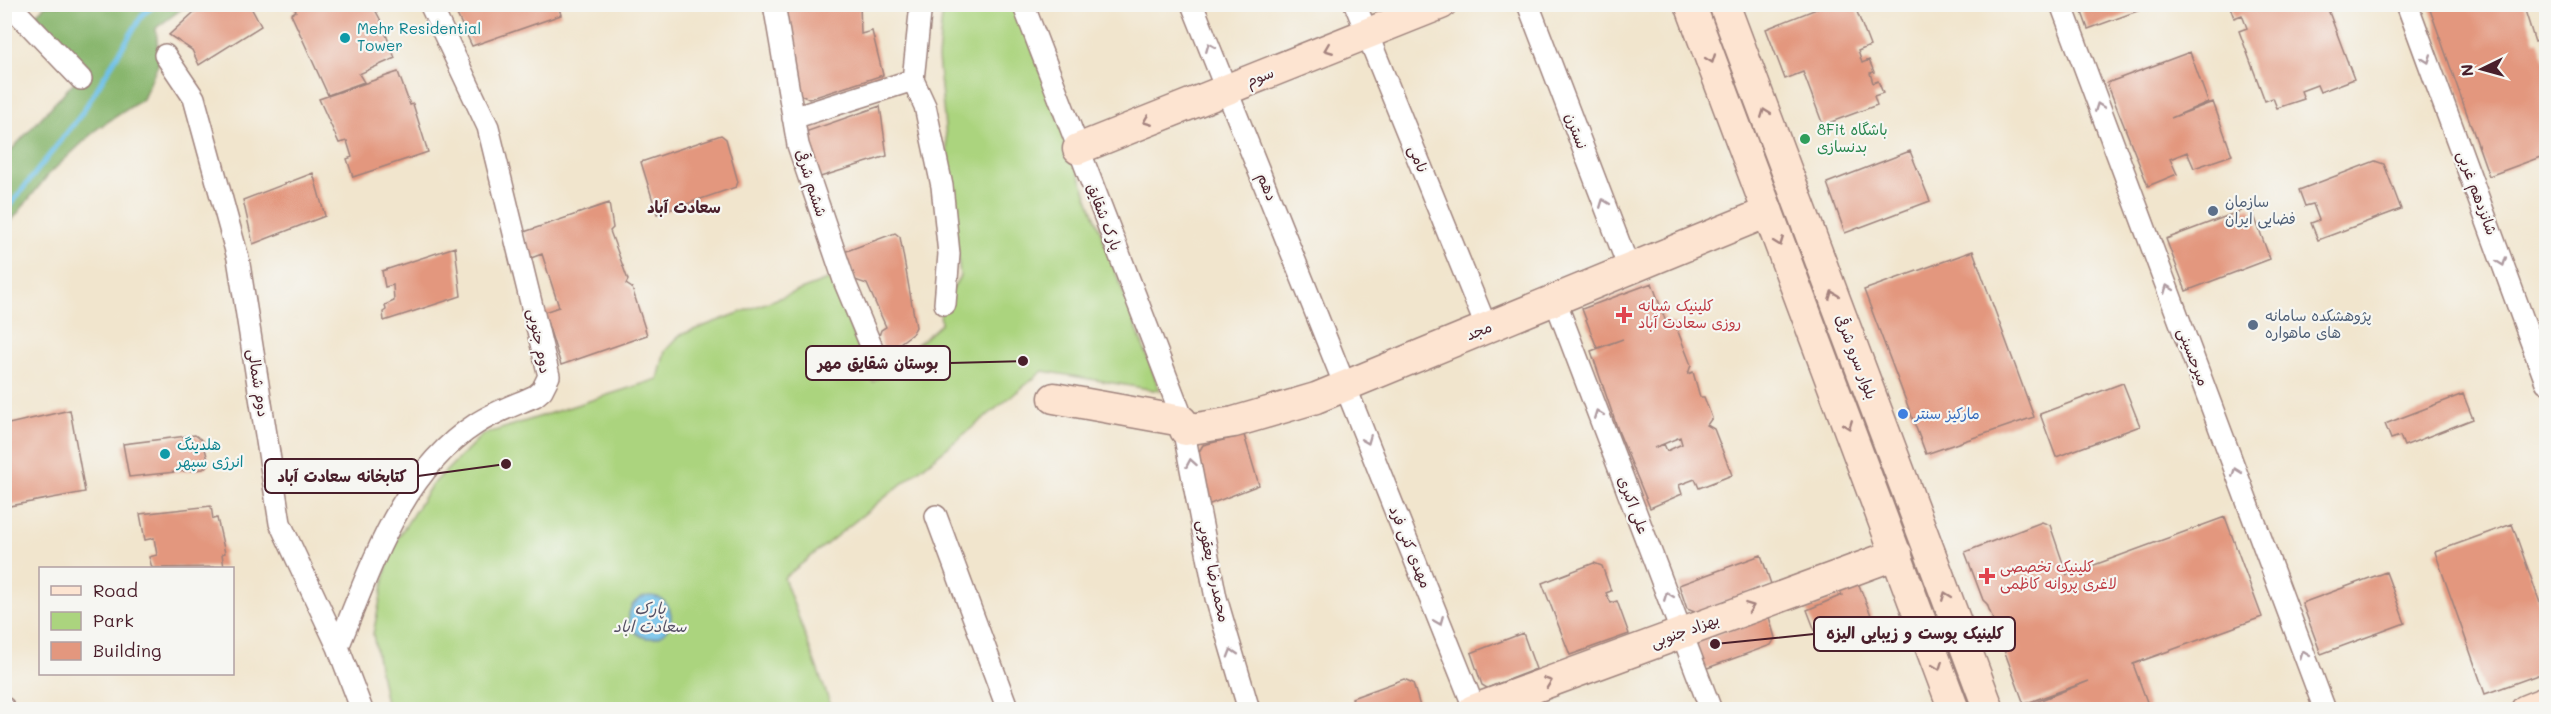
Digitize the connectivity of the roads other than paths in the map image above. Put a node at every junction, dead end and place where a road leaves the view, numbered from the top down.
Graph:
1 (9, 4) edge
2 (430, 4) edge
3 (774, 4) edge
4 (921, 4) edge
5 (1023, 4) edge
6 (1192, 4) edge
7 (1355, 4) edge
8 (1441, 4) edge
9 (1528, 4) edge
10 (1690, 4) edge
11 (1724, 4) edge
12 (2061, 4) edge
13 (2407, 4) edge
14 (1367, 34) junction
15 (165, 55) dead end
16 (81, 79) dead end
17 (914, 80) junction
18 (1227, 89) junction
19 (793, 118) junction
20 (1078, 149) junction
21 (1766, 207) junction
22 (1627, 264) junction
23 (1553, 293) junction
24 (945, 304) dead end
25 (1484, 321) junction
26 (875, 354) dead end
27 (1343, 378) junction
28 (2547, 382) edge
29 (1054, 398) dead end
30 (1182, 421) junction
31 (936, 516) dead end
32 (1897, 554) junction
33 (1682, 633) junction
34 (338, 647) junction
35 (2547, 702) edge
36 (1474, 709) edge
37 (362, 710) edge
38 (1008, 710) edge
39 (1249, 710) edge
40 (1711, 710) edge
41 (1954, 710) edge
42 (1989, 710) edge
43 (2325, 710) edge
44 (2526, 710) edge

1 - 16 street
2 - 34 street, دوم جنوبی
3 - 19 street, ششم شرقی
4 - 17 street
5 - 20 street, پارک شقایق
18 -> 6 street, دهم
7 - 14 street, نامی
8 - 14 street, سوم
22 -> 9 street, نسترن
10 -> 21 street, بلوار سرو شرقی
42 -> 11 street, بلوار سرو شرقی
43 -> 12 street, میرحسینی
13 -> 28 street, شانزدهم غربی
14 -> 18 street, سوم
14 - 25 street, نامی
15 - 34 street, دوم شمالی
17 - 19 street
17 - 24 street
18 -> 20 street, سوم
18 - 27 street, دهم
19 - 26 street, ششم شرقی
20 - 30 street, پارک شقایق
21 - 22 street, مجد
21 -> 32 street, بلوار سرو شرقی
22 - 23 street, مجد
23 - 25 street, مجد
33 -> 23 street, علی اکبری
25 - 27 street, مجد
27 - 30 street, مجد
27 -> 36 street, مهدی کنی فرد
29 - 30 street, مجد
39 -> 30 street, محمدرضا یعقوبی
31 - 38 street
33 -> 32 street, بهزاد جنوبی
32 -> 41 street, بلوار سرو شرقی
36 -> 33 street, بهزاد جنوبی
33 - 40 street, علی اکبری
34 - 37 street, دوم شمالی
35 - 44 street

